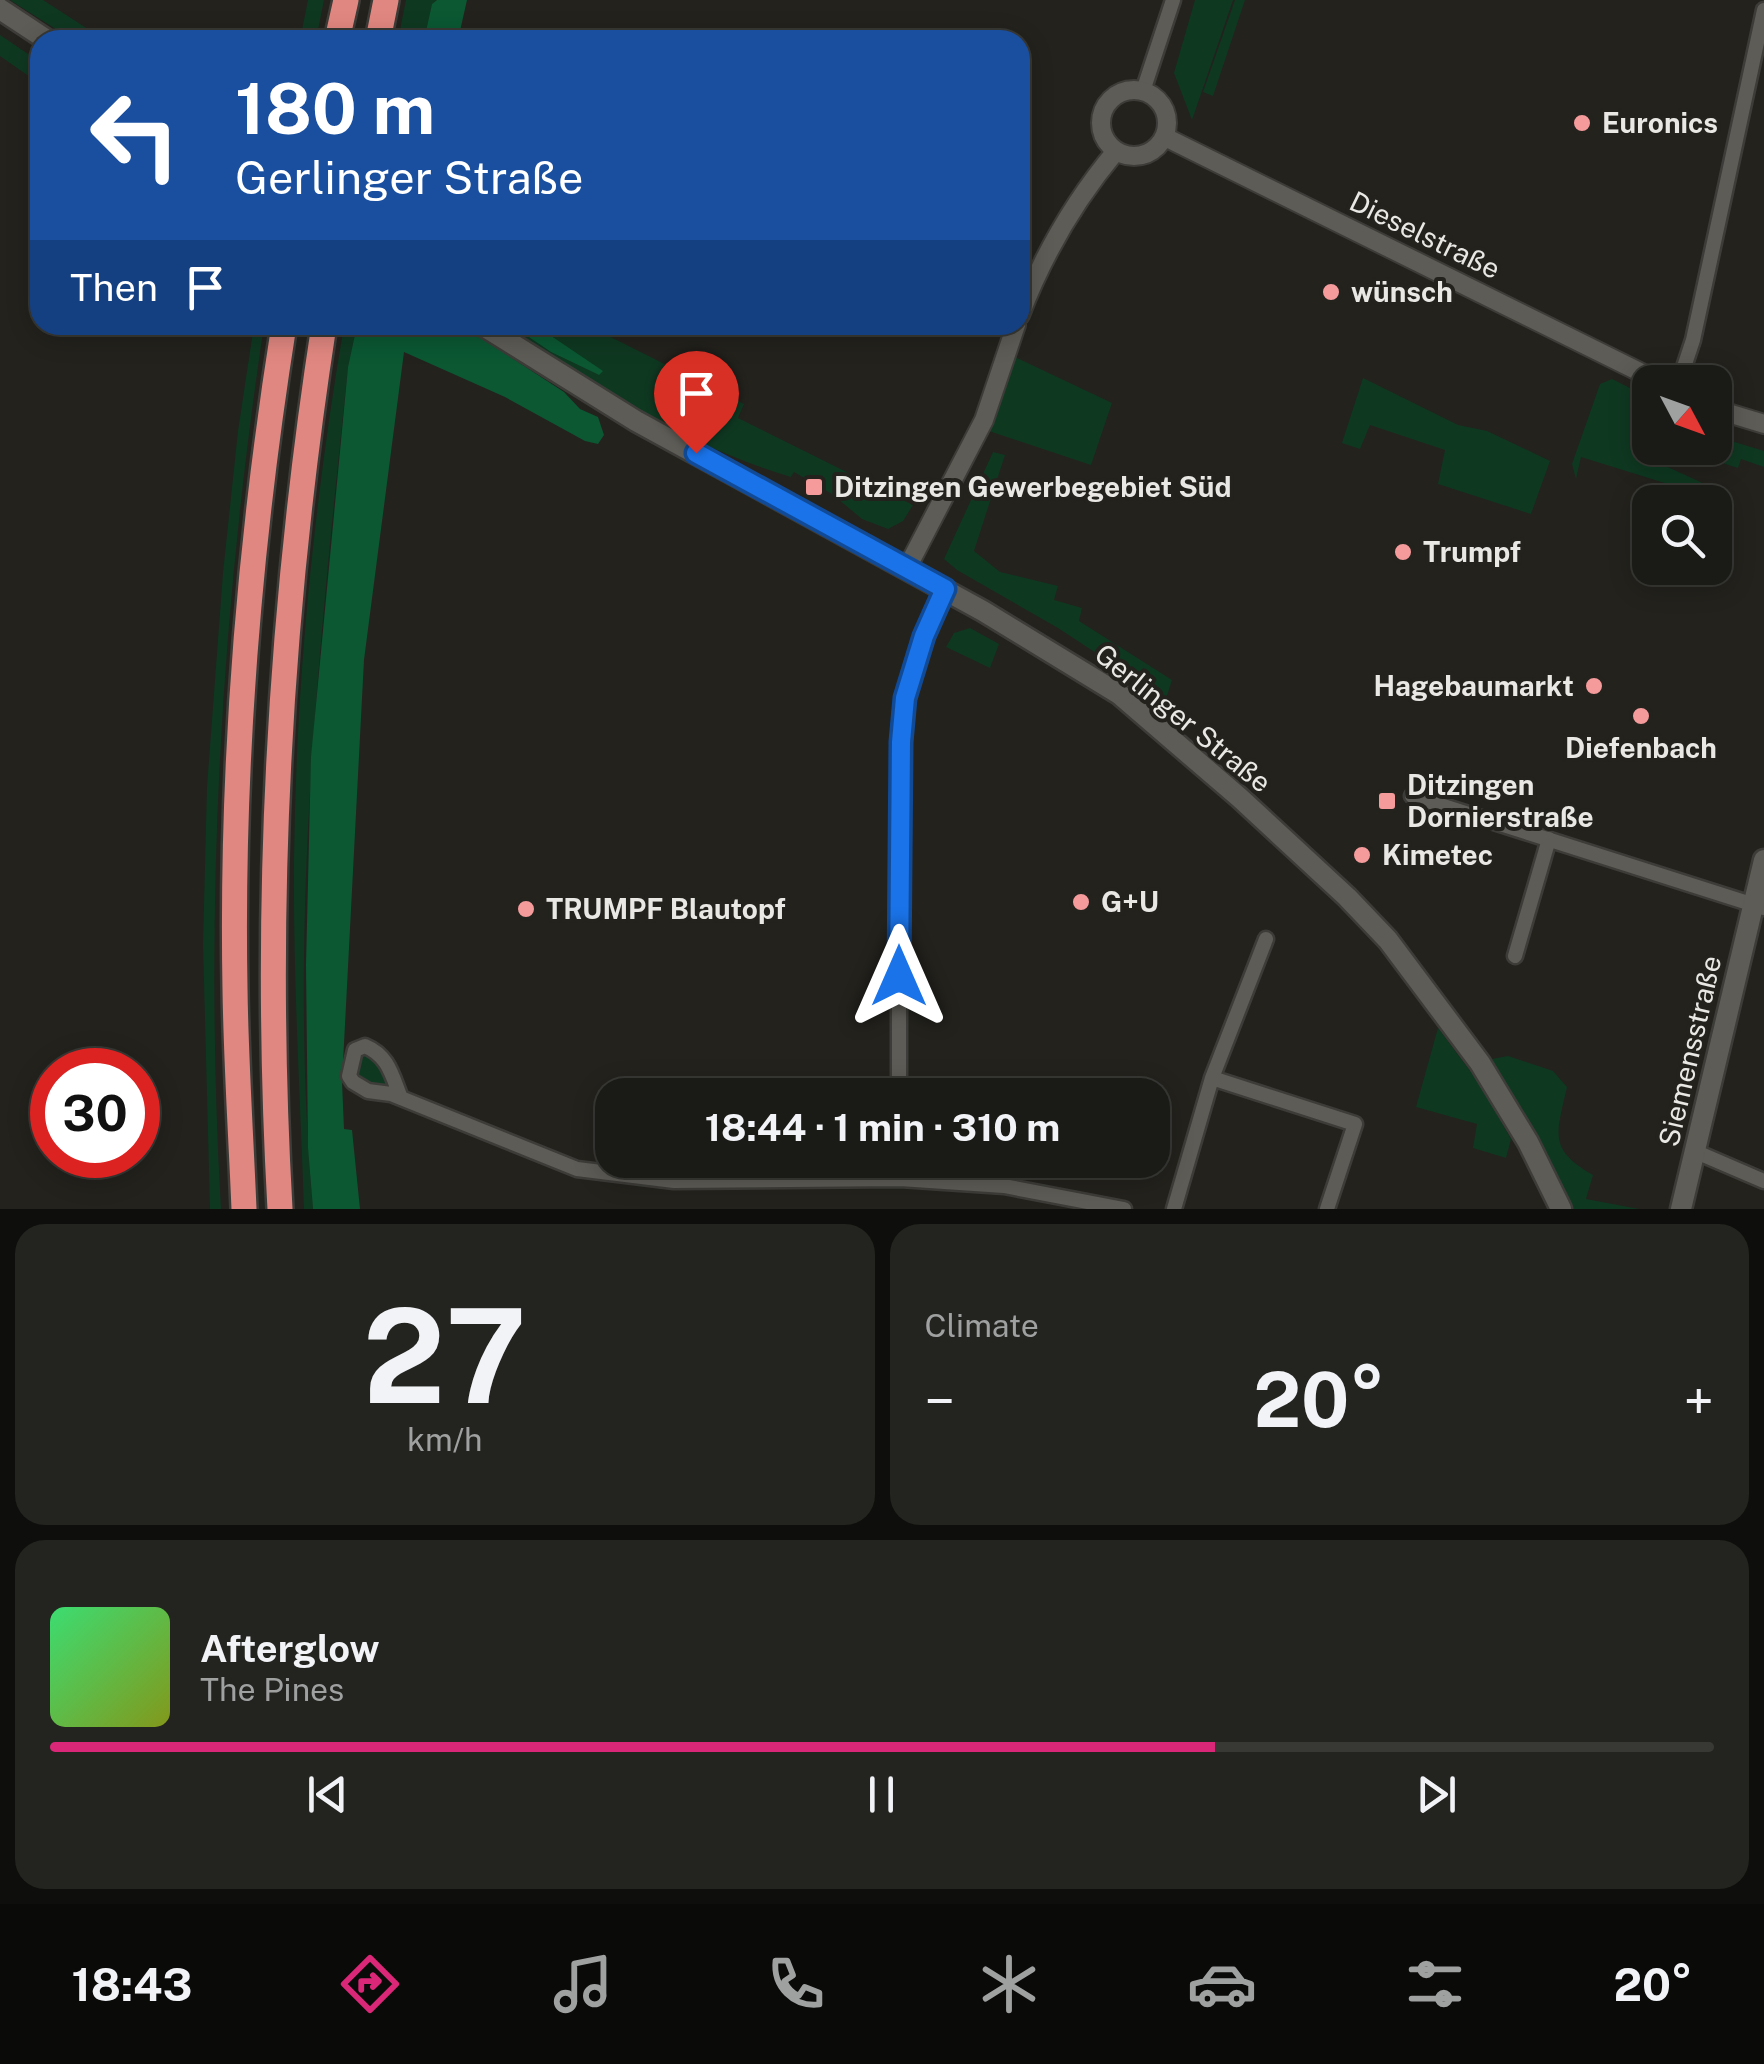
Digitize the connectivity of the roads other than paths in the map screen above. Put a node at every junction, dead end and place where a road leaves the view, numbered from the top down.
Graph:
1 (346, 0) edge
2 (386, 0) edge
3 (1173, 0) edge
4 (0, 8) edge
5 (1764, 10) edge
6 (32, 30) edge
7 (339, 30) edge
8 (380, 30) edge
9 (1144, 91) junction
10 (1165, 137) junction
11 (1116, 151) junction
12 (1030, 289) edge
13 (283, 335) edge
14 (323, 335) edge
15 (498, 335) edge
16 (1013, 335) edge
17 (1685, 365) edge
18 (1632, 368) edge
19 (1732, 414) edge
20 (1763, 424) edge
21 (907, 568) junction
22 (945, 589) junction
23 (1412, 796) dead end
24 (1549, 839) junction
25 (1764, 860) edge
26 (1760, 901) edge
27 (1266, 939) dead end
28 (1515, 956) dead end
29 (899, 1078) edge
30 (1212, 1078) junction
31 (401, 1098) dead end
32 (1694, 1151) junction
33 (900, 1179) joint
34 (1764, 1181) edge
35 (244, 1209) edge
36 (280, 1209) edge
37 (1124, 1209) edge
38 (1174, 1209) edge
39 (1328, 1209) edge
40 (1561, 1209) edge
41 (1681, 1209) edge

1 - 7 highway
2 - 8 highway
3 - 9 street
4 - 6 main road
5 - 17 street
9 - 10 street
9 - 11 street
10 - 11 street
10 - 18 street, Dieselstraße
11 - 12 street
13 - 35 highway
14 - 36 highway
15 - 21 main road, Gerlinger Straße
16 - 21 street
19 - 20 street
21 - 22 main road, Gerlinger Straße
22 - 29 street
22 - 40 main road, Gerlinger Straße
23 - 24 street
24 - 26 street
24 - 28 street
25 - 26 main road, Siemensstraße
26 - 32 main road, Siemensstraße
27 - 30 street
30 - 38 street
30 - 39 street
31 - 33 street
32 - 34 street
32 - 41 main road, Siemensstraße
33 - 37 street

